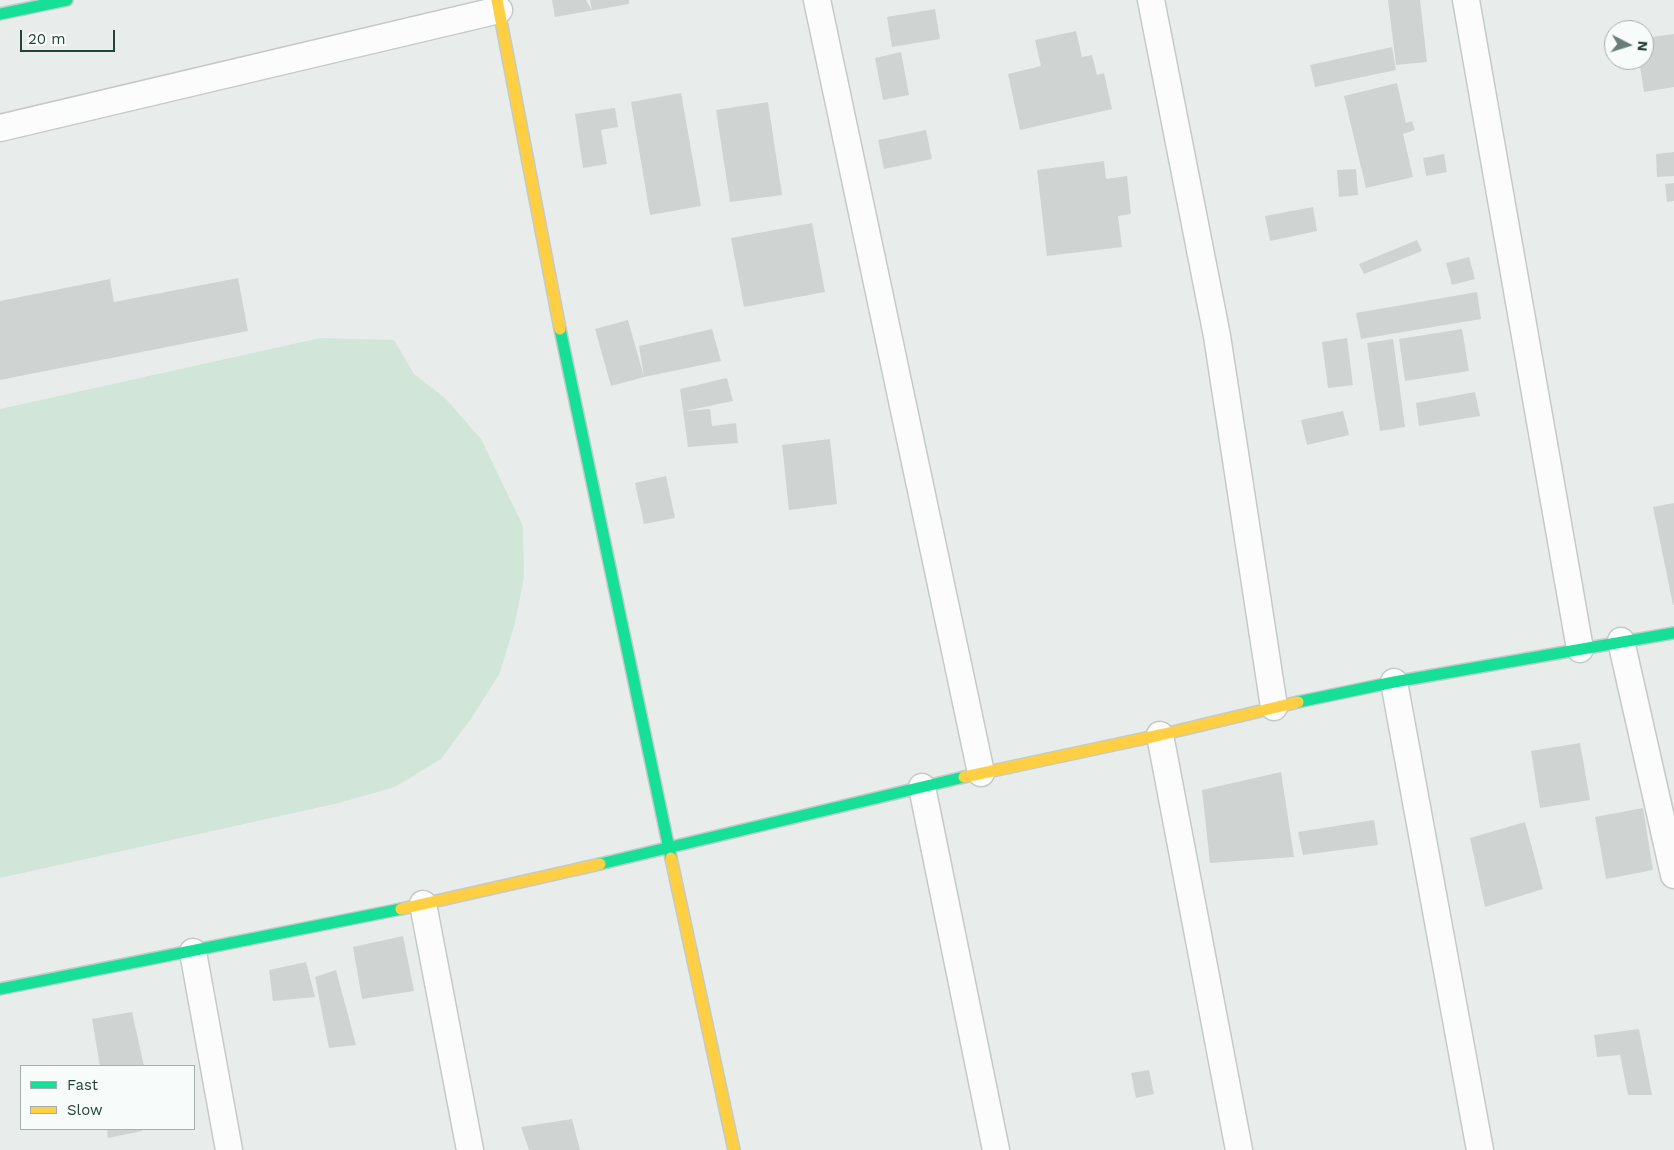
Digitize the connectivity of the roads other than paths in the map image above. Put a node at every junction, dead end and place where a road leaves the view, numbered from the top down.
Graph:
1 (67, 0) edge
2 (818, 0) edge
3 (1151, 0) edge
4 (1466, 0) edge
5 (498, 5) edge
6 (0, 14) edge
7 (0, 128) edge
8 (1674, 632) edge
9 (1622, 641) junction
10 (1580, 649) junction
11 (1394, 682) junction
12 (1274, 707) junction
13 (1160, 735) junction
14 (980, 773) junction
15 (922, 787) junction
16 (670, 849) junction
17 (1674, 875) edge
18 (423, 904) junction
19 (193, 952) junction
20 (0, 989) edge
21 (229, 1150) edge
22 (470, 1150) edge
23 (734, 1150) edge
24 (996, 1150) edge
25 (1239, 1150) edge
26 (1480, 1150) edge

1 - 6 street
2 - 14 street
3 - 12 street
4 - 10 street
5 - 7 street
5 - 16 street
8 - 9 street
9 - 10 street
9 - 17 street
10 - 11 street
11 - 12 street
11 - 26 street
12 - 13 street
13 - 14 street
13 - 25 street
14 - 15 street
15 - 16 street
15 - 24 street
16 - 18 street
16 - 23 street
18 - 19 street
18 - 22 street
19 - 20 street
19 - 21 street

